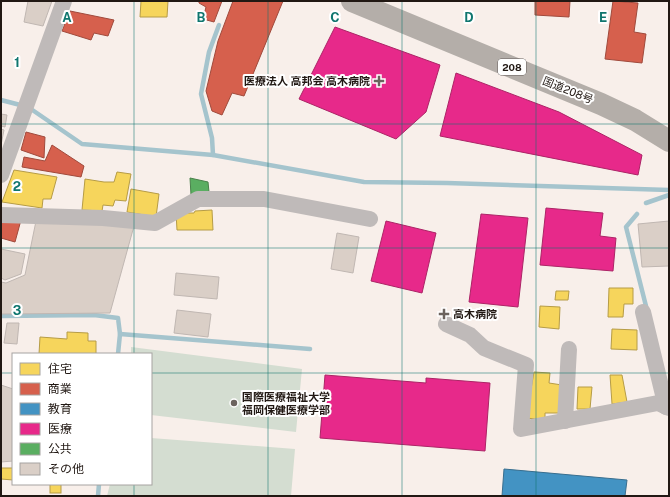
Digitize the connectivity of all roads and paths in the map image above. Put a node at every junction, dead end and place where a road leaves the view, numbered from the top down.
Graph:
1 (64, 1) edge
2 (352, 1) edge
3 (669, 141) edge
4 (1, 175) edge
5 (1, 215) edge
6 (370, 219) dead end
7 (643, 312) dead end
8 (446, 324) dead end
9 (569, 349) dead end
10 (668, 407) edge
11 (565, 421) junction

1 - 4 street
2 - 3 highway, 国道208号 / 208
5 - 6 street
7 - 10 street
8 - 11 street
9 - 11 street
10 - 11 street

